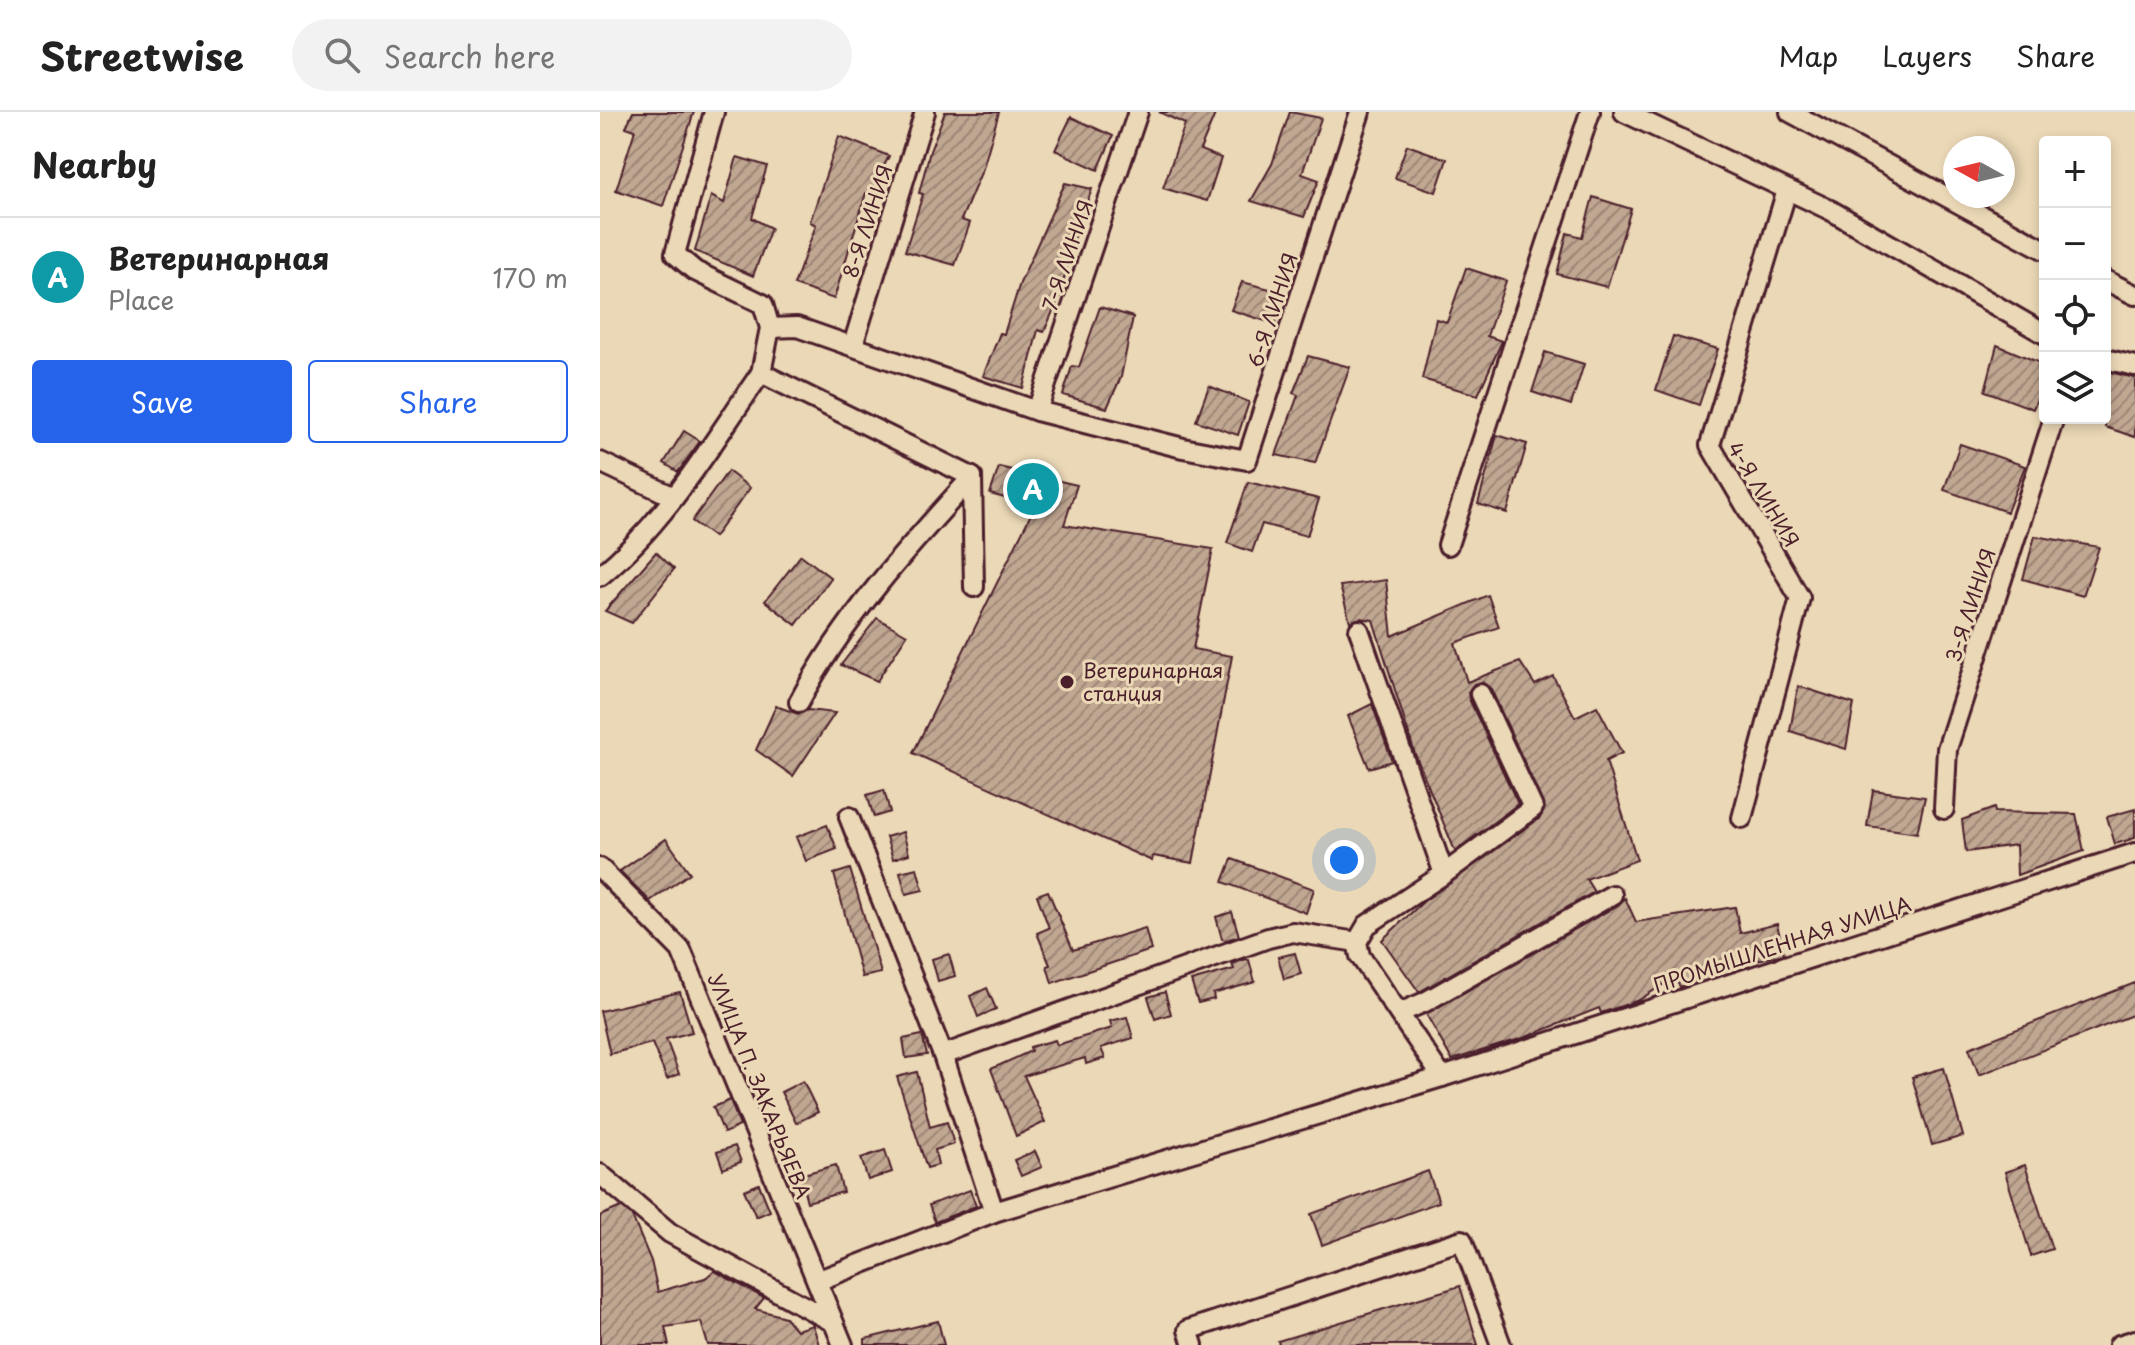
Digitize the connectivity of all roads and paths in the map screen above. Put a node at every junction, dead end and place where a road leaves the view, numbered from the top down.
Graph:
1 (714, 112) edge
2 (925, 112) edge
3 (1138, 112) edge
4 (1360, 112) edge
5 (1590, 112) edge
6 (1624, 112) edge
7 (1790, 112) edge
8 (1787, 190) junction
9 (2039, 247) edge
10 (2111, 283) edge
11 (2135, 295) edge
12 (770, 328) junction
13 (2039, 331) edge
14 (853, 345) junction
15 (2111, 360) edge
16 (2135, 366) edge
17 (761, 373) junction
18 (1037, 411) junction
19 (2052, 424) edge
20 (600, 462) edge
21 (972, 477) junction
22 (674, 497) junction
23 (1448, 545) dead end
24 (600, 576) edge
25 (974, 587) dead end
26 (1359, 630) dead end
27 (1480, 694) dead end
28 (799, 702) dead end
29 (1944, 809) dead end
30 (849, 817) dead end
31 (1742, 818) dead end
32 (2135, 853) edge
33 (600, 868) edge
34 (1444, 874) junction
35 (1612, 895) dead end
36 (1357, 942) junction
37 (1399, 1013) junction
38 (943, 1055) junction
39 (1442, 1077) junction
40 (600, 1174) edge
41 (994, 1212) junction
42 (817, 1281) junction
43 (833, 1322) junction
44 (2135, 1340) edge
45 (843, 1345) edge
46 (1193, 1345) edge
47 (1501, 1345) edge
48 (2119, 1345) edge

1 - 12 street
2 - 14 street, 8-Я ЛИНИЯ
3 - 18 street, 7-Я ЛИНИЯ
4 - 18 street, 6-Я ЛИНИЯ
5 - 23 street
6 - 8 street
7 - 9 street
8 - 13 street
8 - 31 street, 4-Я ЛИНИЯ
10 - 11 street
12 - 14 street
12 - 17 street
14 - 18 street
15 - 16 street
17 - 21 street
17 - 22 street
19 - 29 street, 3-Я ЛИНИЯ
20 - 22 street
21 - 25 street
21 - 28 street
22 - 24 street
26 - 34 street
27 - 34 street
30 - 38 street
32 - 39 street, ПРОМЫШЛЕННАЯ УЛИЦА
33 - 42 street, УЛИЦА П. ЗАКАРЬЯЕВА
34 - 36 street
35 - 37 street
36 - 37 street
36 - 38 street
37 - 39 street
38 - 41 street
39 - 41 street, ПРОМЫШЛЕННАЯ УЛИЦА
40 - 43 street
41 - 42 street, ПРОМЫШЛЕННАЯ УЛИЦА
42 - 43 street, УЛИЦА П. ЗАКАРЬЯЕВА
43 - 45 street, УЛИЦА П. ЗАКАРЬЯЕВА
44 - 48 street
46 - 47 street

